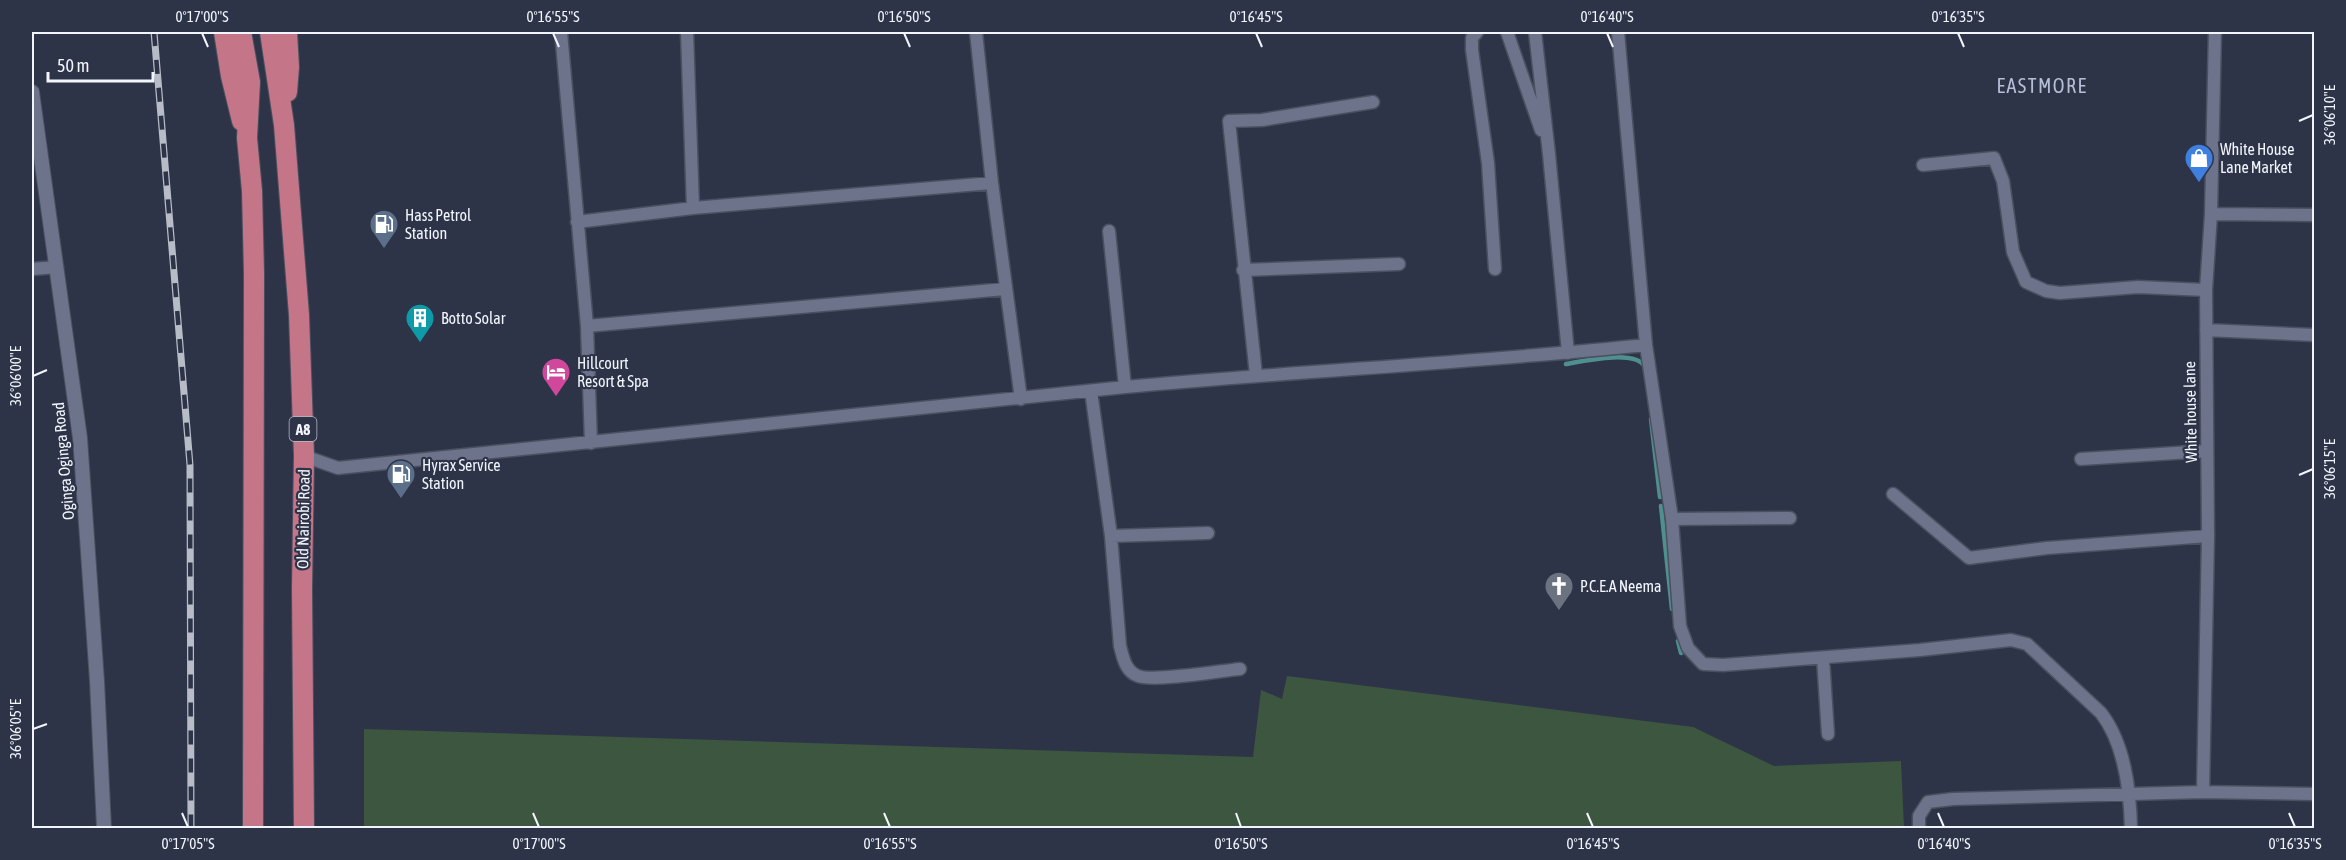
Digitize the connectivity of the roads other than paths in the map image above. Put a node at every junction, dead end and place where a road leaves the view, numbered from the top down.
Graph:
1 (224, 32) edge
2 (241, 32) edge
3 (270, 32) edge
4 (287, 32) edge
5 (561, 32) edge
6 (687, 32) edge
7 (976, 32) edge
8 (1477, 32) edge
9 (1507, 32) edge
10 (1535, 32) edge
11 (1618, 32) edge
12 (2215, 32) edge
13 (32, 92) edge
14 (1373, 102) dead end
15 (284, 125) junction
16 (247, 138) junction
17 (1549, 154) junction
18 (1923, 165) dead end
19 (992, 183) junction
20 (693, 208) junction
21 (2211, 214) junction
22 (2314, 215) edge
23 (577, 222) junction
24 (1109, 231) dead end
25 (1399, 264) dead end
26 (57, 267) junction
27 (32, 269) edge
28 (1495, 269) dead end
29 (1243, 270) junction
30 (1005, 288) junction
31 (2206, 290) junction
32 (587, 326) junction
33 (2206, 330) junction
34 (2314, 335) edge
35 (1646, 345) junction
36 (1568, 353) junction
37 (1256, 375) junction
38 (1125, 387) junction
39 (1092, 391) junction
40 (1021, 399) junction
41 (591, 443) junction
42 (2207, 451) junction
43 (304, 456) junction
44 (2081, 459) dead end
45 (1893, 494) dead end
46 (1790, 518) dead end
47 (1672, 519) junction
48 (1209, 533) dead end
49 (1111, 536) junction
50 (2208, 536) junction
51 (1823, 658) junction
52 (1240, 669) dead end
53 (1828, 734) dead end
54 (2204, 792) junction
55 (2314, 794) edge
56 (2130, 795) junction
57 (104, 828) edge
58 (253, 828) edge
59 (304, 828) edge
60 (1919, 828) edge
61 (2131, 828) edge

1 - 16 highway
2 - 16 highway
3 - 15 highway, Old Nairobi Road / A8
4 - 15 highway
5 - 23 street
6 - 20 street
7 - 19 street
8 - 28 street
9 - 17 street
10 - 17 street
11 - 35 street
12 - 21 street, White house lane
13 - 26 street, Oginga Oginga Road
14 - 29 street
15 - 43 highway, Old Nairobi Road / A8
16 - 58 highway
17 - 36 street
18 - 31 street
19 - 20 street
19 - 30 street
20 - 23 street
21 - 22 street
21 - 31 street, White house lane
23 - 32 street
24 - 38 street
25 - 29 street
26 - 27 street
26 - 57 street, Oginga Oginga Road
29 - 37 street
30 - 32 street
30 - 40 street
31 - 33 street, White house lane
32 - 41 street
33 - 34 street
33 - 42 street, White house lane
35 - 36 street
35 - 47 street
36 - 37 street
37 - 38 street
38 - 39 street
39 - 40 street
39 - 49 street
40 - 41 street
41 - 43 street
42 - 44 street
42 - 50 street, White house lane
43 - 59 highway, Old Nairobi Road / A8
45 - 50 street
46 - 47 street
47 - 51 street
48 - 49 street
49 - 52 street
50 - 54 street, White house lane
51 - 53 street
51 - 56 street
54 - 55 street
54 - 56 street
56 - 60 street
56 - 61 street

